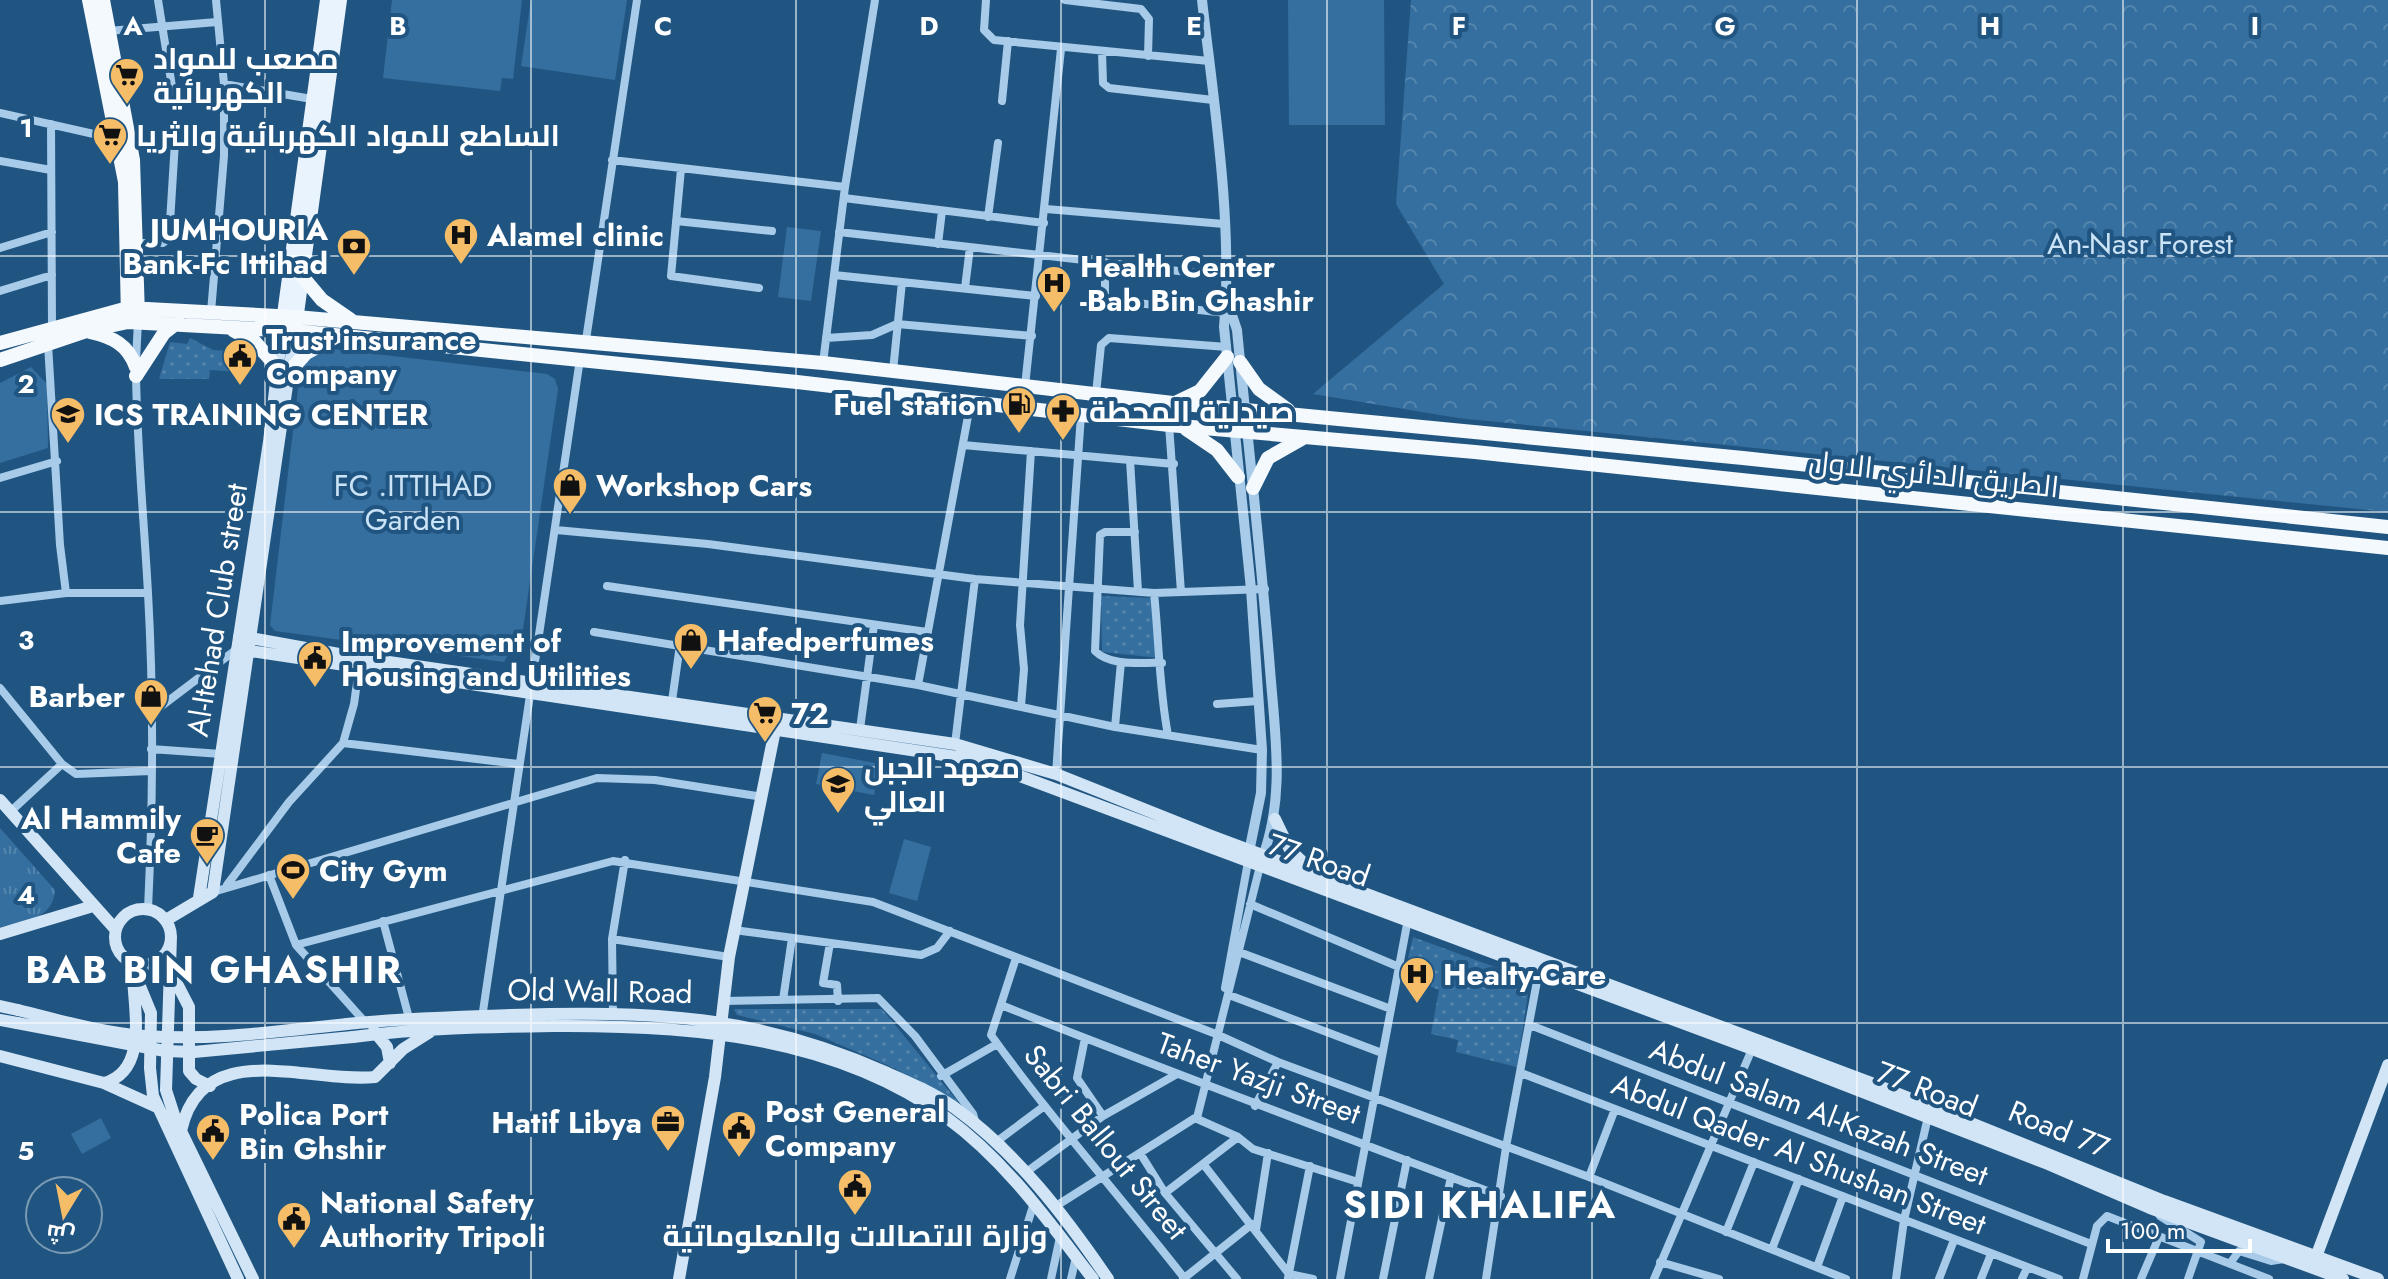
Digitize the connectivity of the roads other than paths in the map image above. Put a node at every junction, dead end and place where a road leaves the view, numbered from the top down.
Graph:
1 (89, 0) edge
2 (103, 0) edge
3 (158, 0) edge
4 (216, 0) edge
5 (327, 0) edge
6 (340, 0) edge
7 (637, 0) edge
8 (875, 0) edge
9 (986, 0) edge
10 (1065, 0) edge
11 (1202, 0) edge
12 (217, 22) junction
13 (162, 25) junction
14 (108, 31) junction
15 (1008, 41) junction
16 (1061, 49) junction
17 (1102, 52) junction
18 (1148, 56) junction
19 (1209, 61) junction
20 (224, 84) junction
21 (174, 99) dead end
22 (312, 99) junction
23 (1213, 100) junction
24 (1002, 101) dead end
25 (0, 113) edge
26 (51, 124) junction
27 (117, 139) junction
28 (175, 142) dead end
29 (998, 143) dead end
30 (612, 160) junction
31 (0, 161) edge
32 (681, 169) junction
33 (51, 170) junction
34 (845, 187) junction
35 (844, 198) junction
36 (1046, 209) junction
37 (942, 211) junction
38 (988, 217) junction
39 (676, 221) junction
40 (1044, 223) junction
41 (1224, 224) junction
42 (772, 231) dead end
43 (52, 232) junction
44 (839, 232) junction
45 (136, 243) junction
46 (938, 244) junction
47 (970, 247) junction
48 (0, 248) edge
49 (1040, 255) junction
50 (1105, 262) junction
51 (1196, 273) dead end
52 (52, 275) junction
53 (301, 275) junction
54 (834, 275) junction
55 (902, 282) junction
56 (759, 288) dead end
57 (965, 288) junction
58 (0, 291) edge
59 (1036, 296) junction
60 (1228, 309) junction
61 (211, 312) junction
62 (134, 318) junction
63 (178, 322) junction
64 (289, 323) junction
65 (359, 323) junction
66 (897, 324) junction
67 (52, 326) junction
68 (225, 327) junction
69 (86, 331) junction
70 (338, 336) junction
71 (1032, 336) junction
72 (826, 338) junction
73 (586, 340) junction
74 (0, 343) edge
75 (48, 344) junction
76 (1231, 355) junction
77 (580, 358) junction
78 (0, 360) edge
79 (823, 363) junction
80 (284, 369) junction
81 (893, 371) junction
82 (136, 372) junction
83 (1025, 386) junction
84 (1096, 394) junction
85 (971, 400) junction
86 (1173, 403) junction
87 (1238, 408) junction
88 (1296, 413) junction
89 (1081, 415) junction
90 (1176, 426) junction
91 (1240, 431) junction
92 (1305, 437) junction
93 (963, 445) junction
94 (1031, 451) junction
95 (1077, 454) junction
96 (1130, 460) junction
97 (57, 461) junction
98 (1174, 464) junction
99 (1238, 477) junction
100 (0, 478) edge
101 (1253, 488) junction
102 (2388, 527) edge
103 (556, 530) junction
104 (1135, 532) junction
105 (2388, 548) edge
106 (937, 575) junction
107 (975, 579) junction
108 (1023, 581) junction
109 (1067, 584) junction
110 (607, 586) dead end
111 (1097, 587) junction
112 (1251, 589) junction
113 (1265, 589) junction
114 (1138, 591) junction
115 (1181, 592) junction
116 (66, 593) junction
117 (148, 593) junction
118 (1154, 593) junction
119 (0, 601) edge
120 (874, 625) junction
121 (594, 632) dead end
122 (927, 632) junction
123 (244, 644) junction
124 (680, 645) junction
125 (1121, 662) junction
126 (1162, 663) junction
127 (359, 668) junction
128 (868, 675) junction
129 (918, 685) junction
130 (0, 688) edge
131 (530, 688) junction
132 (962, 692) junction
133 (672, 701) junction
134 (1258, 701) junction
135 (1217, 704) dead end
136 (1021, 706) junction
137 (151, 714) junction
138 (1062, 716) junction
139 (776, 723) junction
140 (1115, 727) junction
141 (860, 729) junction
142 (1168, 735) junction
143 (343, 743) junction
144 (955, 744) junction
145 (151, 749) junction
146 (1262, 750) junction
147 (221, 754) junction
148 (62, 764) junction
149 (518, 764) junction
150 (151, 771) junction
151 (1056, 774) junction
152 (763, 797) junction
153 (0, 800) edge
154 (513, 806) junction
155 (10, 812) junction
156 (1275, 819) junction
157 (1255, 858) junction
158 (625, 860) junction
159 (1312, 871) junction
160 (269, 875) junction
161 (743, 883) junction
162 (226, 885) junction
163 (501, 890) junction
164 (213, 892) junction
165 (199, 898) junction
166 (1250, 904) junction
167 (93, 906) junction
168 (148, 909) junction
169 (1408, 919) junction
170 (166, 920) junction
171 (383, 921) junction
172 (116, 930) junction
173 (734, 930) junction
174 (950, 931) junction
175 (0, 934) edge
176 (171, 936) junction
177 (792, 938) junction
178 (612, 939) junction
179 (830, 943) junction
180 (296, 945) junction
181 (1239, 952) junction
182 (729, 957) junction
183 (1016, 958) junction
184 (131, 965) junction
185 (169, 966) junction
186 (1540, 966) junction
187 (1399, 967) junction
188 (1229, 995) junction
189 (783, 1000) junction
190 (723, 1001) junction
191 (838, 1001) junction
192 (1001, 1005) junction
193 (0, 1006) edge
194 (1391, 1009) junction
195 (613, 1013) junction
196 (17, 1017) junction
197 (409, 1018) junction
198 (0, 1020) edge
199 (483, 1021) junction
200 (365, 1022) junction
201 (1530, 1025) junction
202 (721, 1026) junction
203 (436, 1029) junction
204 (377, 1034) junction
205 (1218, 1035) junction
206 (1085, 1038) junction
207 (997, 1044) junction
208 (1752, 1049) junction
209 (1382, 1053) junction
210 (0, 1056) edge
211 (1278, 1062) junction
212 (390, 1063) junction
213 (2388, 1065) edge
214 (1521, 1073) junction
215 (1177, 1074) junction
216 (941, 1076) junction
217 (104, 1083) junction
218 (1207, 1085) junction
219 (210, 1086) junction
220 (1867, 1087) junction
221 (917, 1093) junction
222 (1374, 1098) junction
223 (1729, 1103) junction
224 (1255, 1106) junction
225 (157, 1107) junction
226 (1043, 1107) junction
227 (1615, 1109) junction
228 (1103, 1116) junction
229 (1928, 1117) junction
230 (1197, 1118) junction
231 (977, 1125) junction
232 (179, 1126) junction
233 (1238, 1137) junction
234 (996, 1142) junction
235 (1072, 1142) junction
236 (1365, 1143) junction
237 (1711, 1146) junction
238 (1506, 1147) junction
239 (1140, 1153) junction
240 (1268, 1153) junction
241 (1407, 1160) junction
242 (1754, 1162) junction
243 (1204, 1165) junction
244 (1310, 1166) junction
245 (1025, 1173) junction
246 (1914, 1175) junction
247 (1104, 1176) junction
248 (1451, 1177) junction
249 (1589, 1177) junction
250 (1799, 1179) junction
251 (1358, 1182) junction
252 (1165, 1193) junction
253 (1501, 1196) junction
254 (1843, 1196) junction
255 (1034, 1202) junction
256 (1056, 1206) junction
257 (2150, 1208) junction
258 (1681, 1214) junction
259 (1904, 1220) junction
260 (1252, 1224) junction
261 (1726, 1232) junction
262 (1256, 1234) junction
263 (1060, 1237) junction
264 (2159, 1237) junction
265 (1954, 1240) junction
266 (2091, 1244) junction
267 (1772, 1249) junction
268 (2199, 1252) junction
269 (1991, 1254) junction
270 (1217, 1255) junction
271 (1076, 1257) junction
272 (2316, 1257) junction
273 (2284, 1259) junction
274 (1660, 1262) junction
275 (2231, 1262) junction
276 (2241, 1267) junction
277 (2027, 1268) junction
278 (1821, 1272) edge
279 (244, 1276) edge
280 (1288, 1277) edge
281 (2054, 1278) edge
282 (2085, 1278) edge
283 (679, 1279) edge
284 (1010, 1279) edge
285 (1051, 1279) edge
286 (1071, 1279) edge
287 (1093, 1279) edge
288 (1108, 1279) edge
289 (1184, 1279) edge
290 (1237, 1279) edge
291 (1313, 1279) edge
292 (1340, 1279) edge
293 (1383, 1279) edge
294 (1429, 1279) edge
295 (1486, 1279) edge
296 (1654, 1279) edge
297 (1719, 1279) edge
298 (1846, 1279) edge
299 (1896, 1279) edge
300 (1939, 1279) edge
301 (1981, 1279) edge
302 (2022, 1279) edge
303 (2141, 1279) edge
304 (2188, 1279) edge
305 (2236, 1279) edge
306 (2269, 1279) edge
307 (2343, 1279) edge
308 (2378, 1279) edge

1 - 27 highway
2 - 14 highway
3 - 13 street
4 - 12 street
5 - 22 main road
6 - 53 main road
7 - 30 street
8 - 34 street
9 - 15 street
10 - 18 street
11 - 19 street
12 - 13 street
12 - 20 street
13 - 14 street
13 - 21 street
14 - 45 highway
15 - 16 street
15 - 24 street
16 - 17 street
16 - 36 street
17 - 18 street
17 - 23 street
18 - 19 street
19 - 23 street
20 - 22 street
20 - 61 street
22 - 64 main road
23 - 41 street
25 - 26 street
26 - 27 street
26 - 33 street
27 - 62 highway
28 - 45 street
29 - 38 street
30 - 32 street
30 - 73 street
31 - 33 street
32 - 34 street
32 - 39 street
33 - 43 street
34 - 35 street
35 - 37 street
35 - 44 street
36 - 40 street
36 - 41 street
37 - 38 street
37 - 46 street
38 - 40 street
39 - 42 street
39 - 56 street
40 - 49 street
41 - 60 street
43 - 48 street
43 - 52 street
44 - 46 street
44 - 54 street
45 - 62 highway
46 - 47 street
47 - 49 street
47 - 57 street
49 - 50 street
49 - 59 street
50 - 51 street
50 - 60 street
52 - 58 street
52 - 67 street
53 - 64 main road
53 - 65 highway
54 - 55 street
54 - 72 street
55 - 57 street
55 - 66 street
57 - 59 street
59 - 71 street
60 - 76 street
60 - 76 street
61 - 62 highway
61 - 64 highway
62 - 63 highway
62 - 67 highway
62 - 69 highway
62 - 82 street
63 - 68 highway
63 - 82 highway
64 - 65 highway, الطريق الدائري الاول
64 - 68 highway
64 - 70 highway, الطريق الدائري الاول
64 - 80 main road, Al-Itehad Club street
65 - 73 highway, الطريق الدائري الاول
66 - 71 street
66 - 72 street
66 - 81 street
67 - 74 highway
68 - 80 highway
69 - 75 highway
69 - 82 highway
70 - 77 highway, الطريق الدائري الاول
70 - 80 highway
71 - 83 street
72 - 79 street
73 - 79 highway, الطريق الدائري الاول
75 - 78 highway
75 - 97 street
76 - 84 street
76 - 86 highway
76 - 87 street
76 - 88 highway
77 - 85 highway, الطريق الدائري الاول
77 - 103 street
79 - 81 highway, الطريق الدائري الاول
80 - 123 main road, Al-Itehad Club street
81 - 83 highway, الطريق الدائري الاول
82 - 117 street
83 - 84 highway, الطريق الدائري الاول
84 - 86 highway, الطريق الدائري الاول
85 - 89 highway, الطريق الدائري الاول
85 - 93 street
86 - 87 highway, الطريق الدائري الاول
87 - 88 highway, الطريق الدائري الاول
87 - 91 street
88 - 102 highway, الطريق الدائري الاول
89 - 90 highway, الطريق الدائري الاول
89 - 95 street
90 - 91 highway, الطريق الدائري الاول
90 - 98 street
90 - 99 highway
91 - 92 highway, الطريق الدائري الاول
91 - 99 street
91 - 101 street
92 - 101 highway
92 - 105 highway, الطريق الدائري الاول
93 - 94 street
93 - 106 street
94 - 95 street
94 - 108 street
95 - 96 street
95 - 109 street
96 - 98 street
96 - 104 street
97 - 100 street
97 - 116 street
98 - 115 street
99 - 112 street
101 - 113 street
103 - 106 street
103 - 131 street
104 - 111 street
104 - 114 street
106 - 107 street
106 - 122 street
107 - 108 street
107 - 132 street
108 - 109 street
108 - 136 street
109 - 111 street
109 - 138 street
110 - 120 street
111 - 114 street
111 - 125 street
112 - 113 street
112 - 115 street
112 - 134 street
113 - 156 street
114 - 118 street
115 - 118 street
116 - 117 street
116 - 119 street
117 - 137 street
118 - 126 street
120 - 122 street
120 - 128 street
121 - 124 street
122 - 129 street
123 - 127 main road, 77 Road
123 - 131 main road
123 - 137 street
123 - 147 main road, Al-Itehad Club street
123 - 164 main road, Al-Itehad Club street
124 - 128 street
124 - 133 street
125 - 126 street
125 - 140 street
126 - 142 street
127 - 131 main road, 77 Road
127 - 143 street
128 - 129 street
128 - 141 street
129 - 132 street
130 - 148 street
131 - 133 main road
131 - 139 main road, 77 Road
131 - 149 street
132 - 136 street
132 - 144 street
133 - 139 main road
134 - 135 street
134 - 146 street
136 - 138 street
137 - 145 street
138 - 140 street
138 - 151 street
139 - 141 main road
139 - 152 main road
139 - 157 main road, 77 Road
140 - 142 street
141 - 144 main road
142 - 146 street
143 - 149 street
143 - 162 street
144 - 151 main road
145 - 147 street
145 - 150 street
146 - 157 street
147 - 165 main road, Al-Itehad Club street
148 - 150 street
148 - 155 street
149 - 154 street
150 - 168 street
151 - 157 main road
152 - 154 street
152 - 161 main road
153 - 155 main road
154 - 160 street
154 - 163 street
155 - 167 main road
156 - 157 street
156 - 159 main road
157 - 159 main road
157 - 166 street
157 - 169 main road, 77 Road
157 - 205 street
158 - 161 street
158 - 163 street
158 - 178 street
159 - 186 main road
160 - 162 street
160 - 180 street
161 - 173 main road
161 - 174 street
162 - 164 street
163 - 171 street
163 - 199 street
164 - 165 main road
165 - 170 main road
166 - 181 street
166 - 187 street
167 - 172 main road
167 - 175 main road
168 - 170 main road
168 - 172 main road
169 - 186 main road, 77 Road
169 - 187 street
170 - 176 main road
171 - 180 street
171 - 197 street
172 - 184 main road
173 - 177 street
173 - 182 main road
174 - 179 street
174 - 183 street
176 - 184 main road
176 - 185 main road
177 - 179 street
177 - 189 street
178 - 182 street
178 - 195 street
179 - 191 street
180 - 200 street
181 - 188 street
181 - 194 street
182 - 190 main road
183 - 192 street
183 - 205 street
184 - 217 main road
184 - 225 main road
185 - 219 main road
185 - 232 main road
186 - 201 street
186 - 208 main road, 77 Road
186 - 220 main road, Road 77
187 - 194 street
188 - 205 street
188 - 209 street
189 - 190 street
189 - 191 street
190 - 202 main road
191 - 216 street
192 - 206 street, Taher Yazji Street
192 - 207 street, Sabri Ballout Street
193 - 196 main road, Old Wall Road
194 - 209 street
195 - 199 main road, Old Wall Road
195 - 202 main road, Old Wall Road
196 - 198 main road, Old Wall Road
196 - 200 main road, Old Wall Road, bridge
196 - 204 main road, Old Wall Road, bridge
197 - 199 main road, Old Wall Road
197 - 200 main road, Old Wall Road
199 - 202 main road, Old Wall Road
199 - 203 main road, Old Wall Road
200 - 204 main road
201 - 214 street
201 - 223 street, Abdul Salam Al-Kazah Street
202 - 221 main road, Old Wall Road
202 - 283 main road
203 - 204 main road, Old Wall Road
203 - 212 main road
204 - 212 main road
205 - 211 street
205 - 218 street
206 - 215 street, Taher Yazji Street
206 - 228 street
207 - 216 street
207 - 226 street, Sabri Ballout Street
208 - 220 main road, 77 Road
208 - 223 street
209 - 222 street
210 - 217 main road
211 - 222 street
211 - 224 street
212 - 219 main road
213 - 272 main road
214 - 227 street, Abdul Qader Al Shushan Street
214 - 238 street
215 - 218 street, Taher Yazji Street
215 - 228 street
216 - 231 street
217 - 225 main road
218 - 224 street, Taher Yazji Street
218 - 230 street
219 - 232 main road
220 - 229 main road, 77 Road
220 - 272 main road, Road 77
221 - 231 main road, Old Wall Road
221 - 255 main road, Old Wall Road
222 - 236 street
222 - 238 street
223 - 237 street
223 - 246 street, Abdul Salam Al-Kazah Street
224 - 236 street, Taher Yazji Street
225 - 279 main road
226 - 234 street
226 - 235 street, Sabri Ballout Street
227 - 237 street, Abdul Qader Al Shushan Street
227 - 249 street
228 - 235 street
229 - 246 street
229 - 257 main road, 77 Road
230 - 233 street
230 - 239 street
231 - 234 main road, Old Wall Road
232 - 279 main road
233 - 240 street
233 - 243 street
234 - 245 main road, Old Wall Road
235 - 245 street
235 - 247 street, Sabri Ballout Street
236 - 241 street, Taher Yazji Street
236 - 251 street
237 - 242 street, Abdul Qader Al Shushan Street
237 - 258 street
238 - 249 street
238 - 253 street
239 - 247 street
239 - 252 street
240 - 244 street
240 - 262 street
241 - 248 street, Taher Yazji Street
241 - 293 street
242 - 250 street, Abdul Qader Al Shushan Street
242 - 261 street
243 - 252 street
243 - 260 street
244 - 251 street
244 - 280 street
245 - 256 main road, Old Wall Road
246 - 259 street
246 - 266 street, Abdul Salam Al-Kazah Street
247 - 256 street
247 - 289 street, Sabri Ballout Street
248 - 253 street, Taher Yazji Street
248 - 294 street
249 - 258 street
250 - 254 street, Abdul Qader Al Shushan Street
250 - 267 street
251 - 292 street
252 - 270 street
253 - 295 street
254 - 259 street, Abdul Qader Al Shushan Street
254 - 278 street
255 - 263 main road, Old Wall Road
255 - 284 street
256 - 288 main road, Old Wall Road
257 - 268 street
257 - 273 main road, 77 Road
258 - 261 street
258 - 274 street
259 - 265 street, Abdul Qader Al Shushan Street
259 - 299 street
260 - 262 street
260 - 270 street
261 - 267 street
262 - 280 street
263 - 271 main road, Old Wall Road
263 - 285 street
264 - 266 street
264 - 268 street
264 - 303 street
265 - 269 street, Abdul Qader Al Shushan Street
265 - 300 street
266 - 282 street
267 - 278 street
268 - 275 street
268 - 304 street
269 - 277 street, Abdul Qader Al Shushan Street
269 - 301 street
270 - 289 street
270 - 290 street
271 - 286 street
271 - 287 main road, Old Wall Road
272 - 308 main road, Road 77
273 - 275 street
273 - 307 main road, 77 Road
274 - 296 street
274 - 297 street
275 - 276 street
276 - 305 street
276 - 306 street
277 - 281 street, Abdul Qader Al Shushan Street
277 - 302 street
278 - 298 street
280 - 291 street

